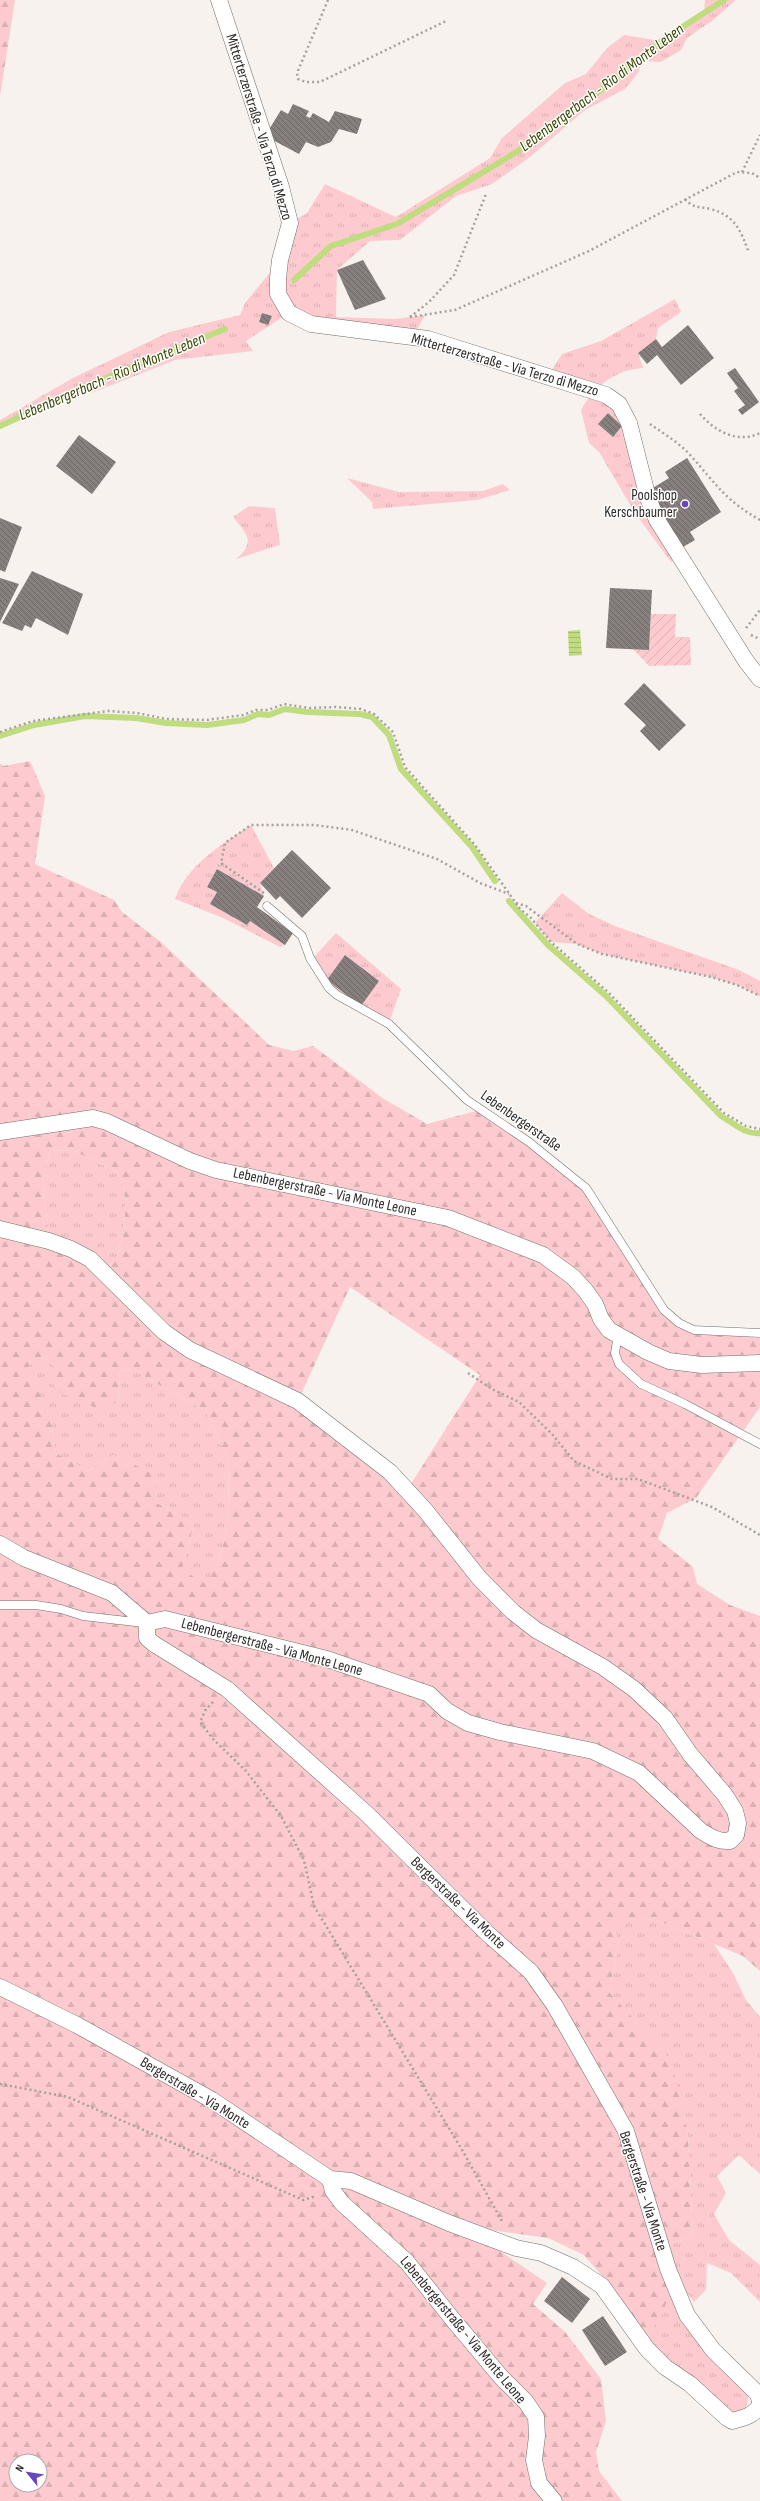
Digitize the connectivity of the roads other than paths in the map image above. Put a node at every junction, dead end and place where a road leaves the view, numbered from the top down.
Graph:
1 (219, 0) edge
2 (760, 679) edge
3 (267, 906) road end
4 (0, 1132) edge
5 (0, 1229) edge
6 (760, 1333) edge
7 (618, 1334) junction
8 (760, 1363) edge
9 (760, 1444) edge
10 (0, 1544) edge
11 (0, 1605) edge
12 (146, 1623) junction
13 (0, 1987) edge
14 (332, 2185) junction
15 (760, 2400) edge
16 (760, 2405) edge
17 (554, 2501) edge

1 - 2 street, Mitterterzerstraße - Via Terzo di Mezzo
3 - 6 lane, Lebenbergerstraße
4 - 7 street, Lebenbergerstraße - Via Monte Leone
5 - 12 street, Lebenbergerstraße - Via Monte Leone
7 - 8 street, Lebenbergerstraße - Via Monte Leone
7 - 9 lane
10 - 12 street
11 - 12 lane
12 - 15 street, Bergerstraße - Via Monte
13 - 14 street, Bergerstraße - Via Monte
14 - 16 street, Bergerstraße - Via Monte
14 - 17 street, Lebenbergerstraße - Via Monte Leone

